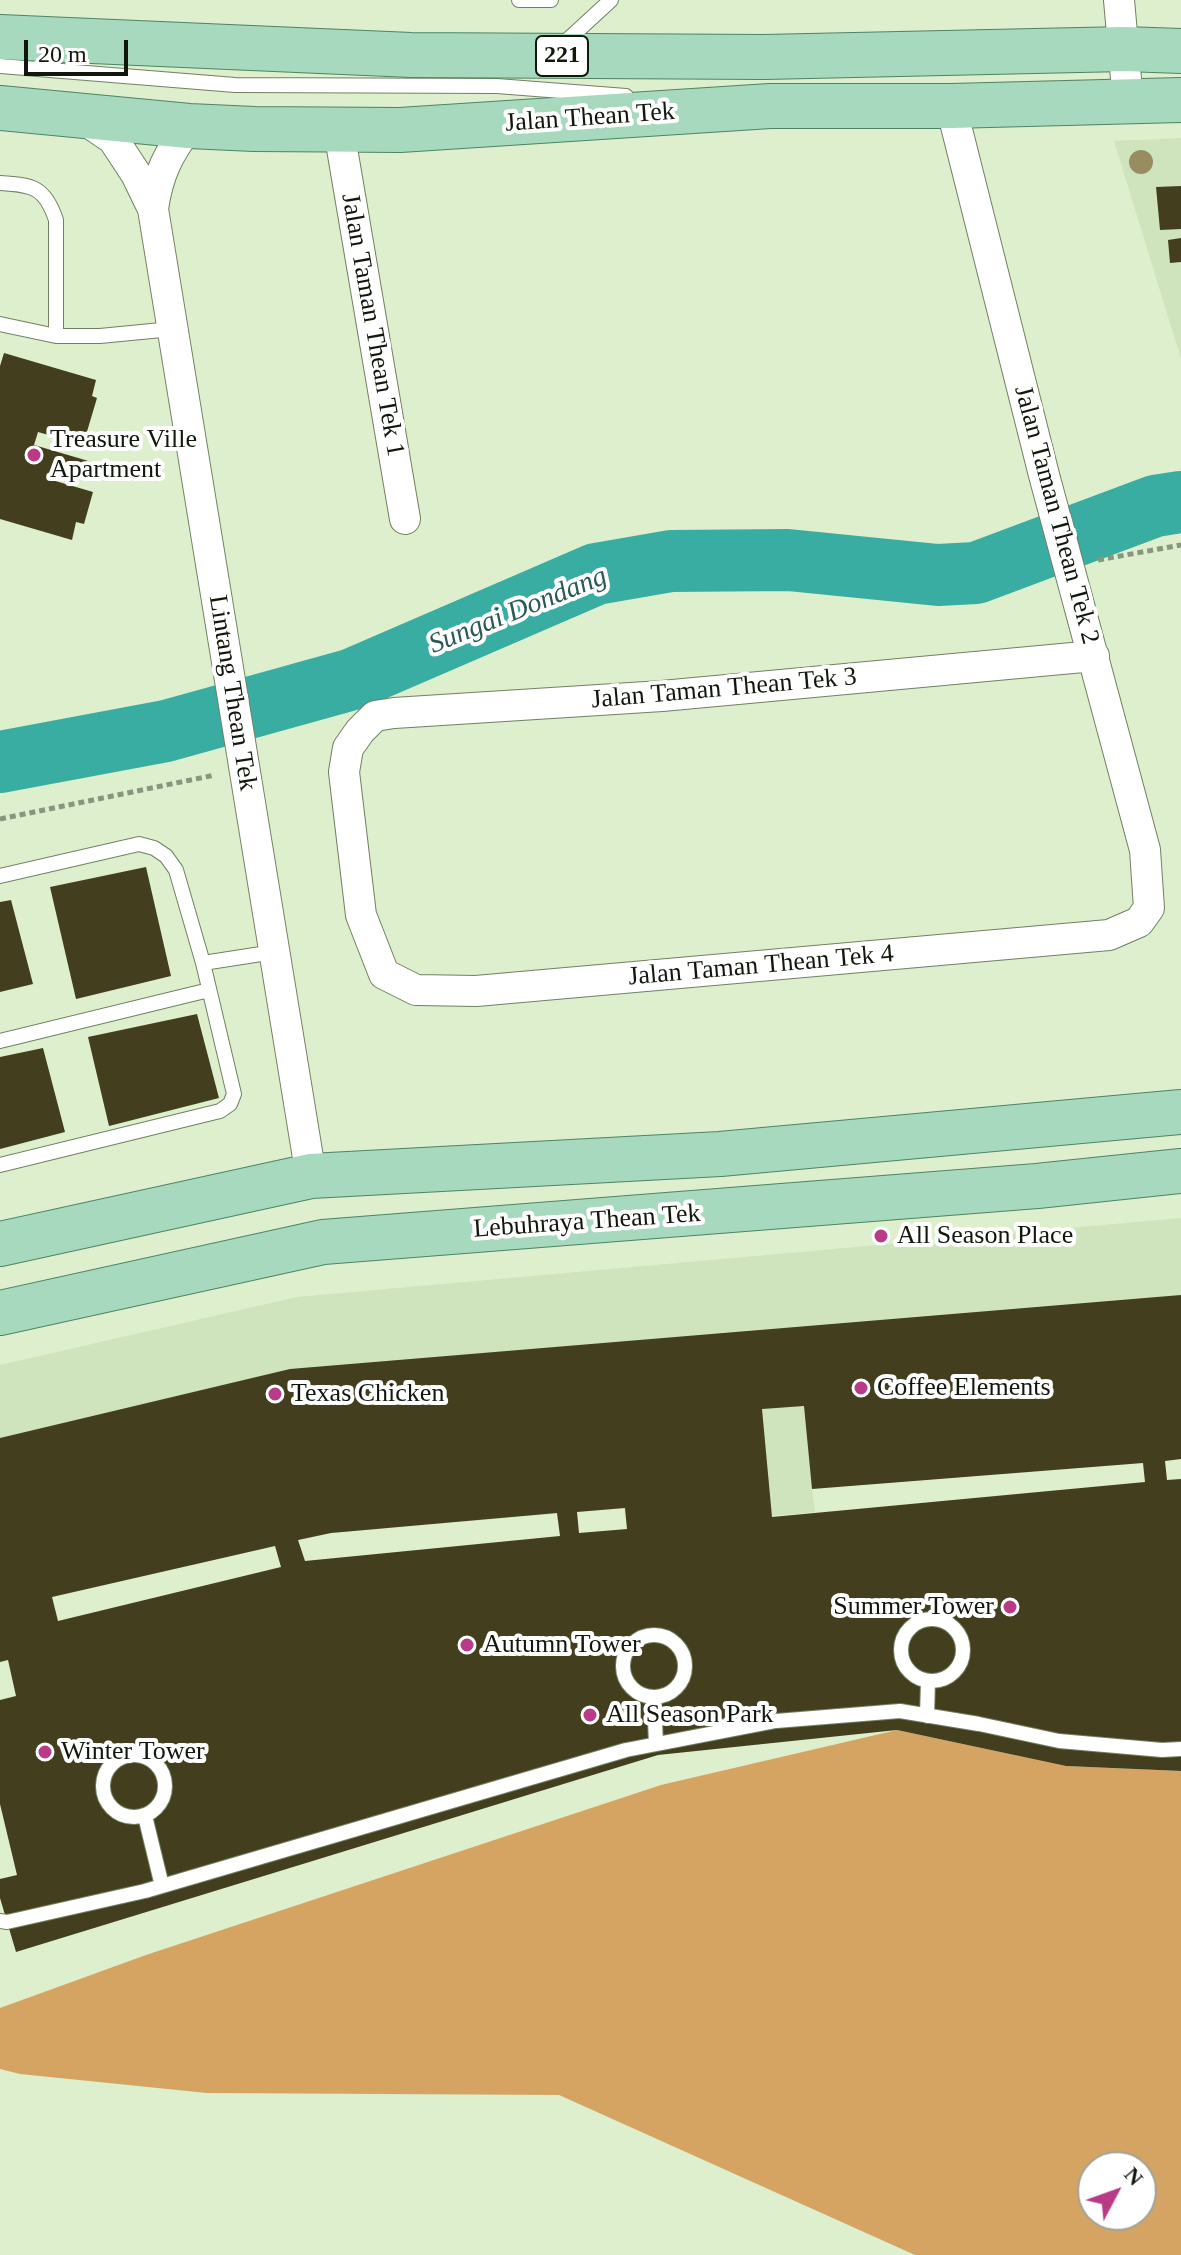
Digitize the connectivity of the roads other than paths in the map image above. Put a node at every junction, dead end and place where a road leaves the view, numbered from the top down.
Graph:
1 (523, 0) edge
2 (551, 0) edge
3 (611, 0) edge
4 (1119, 0) edge
5 (0, 37) edge
6 (1125, 49) junction
7 (1181, 51) edge
8 (551, 56) junction
9 (0, 66) edge
10 (1181, 100) edge
11 (1128, 101) junction
12 (770, 106) junction
13 (951, 106) junction
14 (0, 108) edge
15 (77, 114) junction
16 (189, 126) junction
17 (339, 131) junction
18 (0, 183) edge
19 (153, 209) junction
20 (0, 324) edge
21 (172, 329) junction
22 (56, 336) junction
23 (405, 519) dead end
24 (1094, 656) junction
25 (0, 876) edge
26 (1139, 922) joint
27 (274, 952) junction
28 (203, 963) junction
29 (384, 974) joint
30 (209, 990) junction
31 (0, 1041) edge
32 (1181, 1112) edge
33 (0, 1165) edge
34 (1181, 1171) edge
35 (311, 1176) junction
36 (0, 1244) edge
37 (0, 1313) edge
38 (928, 1681) junction
39 (654, 1698) junction
40 (927, 1716) junction
41 (656, 1744) junction
42 (1181, 1749) edge
43 (145, 1816) junction
44 (162, 1886) junction
45 (4, 1921) edge

1 - 2 lane
3 - 8 lane
4 - 6 street
5 - 8 main road, 221
6 - 7 main road, 221
6 - 8 main road, 221
6 - 11 street
9 - 12 lane
10 - 11 main road, Jalan Thean Tek
11 - 13 main road, Jalan Thean Tek
12 - 13 main road, Jalan Thean Tek
12 - 17 main road, Jalan Thean Tek
13 - 24 street, Jalan Taman Thean Tek 2
14 - 15 main road, Jalan Thean Tek
15 - 16 main road, Jalan Thean Tek
15 - 19 street, Lintang Thean Tek
16 - 17 main road, Jalan Thean Tek
16 - 19 street, Lintang Thean Tek
17 - 23 street, Jalan Taman Thean Tek 1
18 - 22 lane
19 - 21 street, Lintang Thean Tek
20 - 22 lane
21 - 22 lane
21 - 27 street, Lintang Thean Tek
24 - 26 street, Jalan Taman Thean Tek 2
24 - 29 street, Jalan Taman Thean Tek 3
25 - 28 lane
26 - 29 street, Jalan Taman Thean Tek 4
27 - 28 lane
27 - 35 street, Lintang Thean Tek
28 - 30 lane
30 - 31 lane
30 - 33 lane
32 - 35 main road
34 - 37 main road, Lebuhraya Thean Tek
35 - 36 main road
38 - 38 lane
38 - 40 lane
39 - 39 lane
39 - 41 lane
40 - 41 lane
40 - 42 lane
41 - 44 lane
43 - 43 lane
43 - 44 lane
44 - 45 lane

